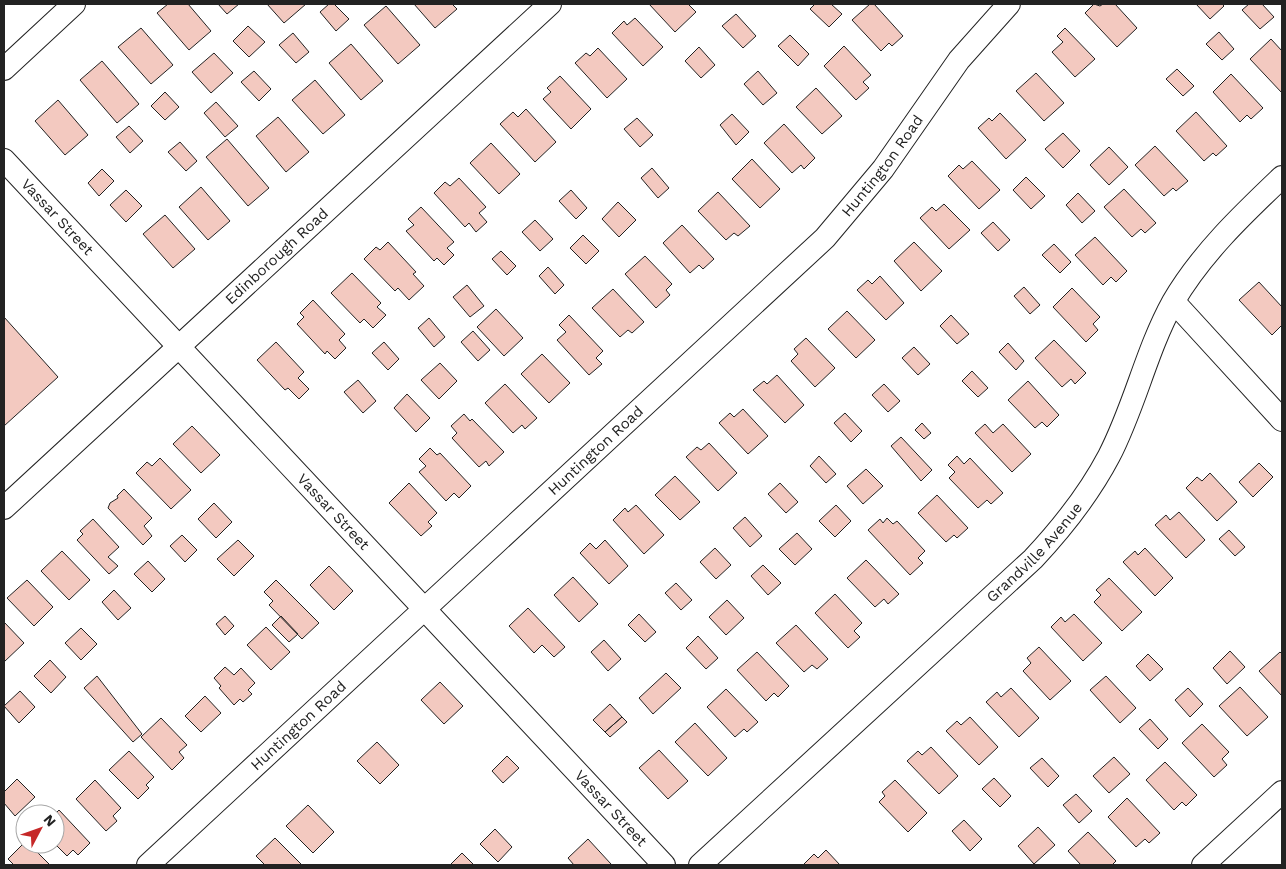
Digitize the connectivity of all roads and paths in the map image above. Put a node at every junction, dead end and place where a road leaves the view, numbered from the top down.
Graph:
1 (74, 4) edge
2 (550, 4) edge
3 (1009, 4) edge
4 (4, 69) edge
5 (4, 160) edge
6 (1282, 177) edge
7 (1174, 302) junction
8 (178, 348) junction
9 (1282, 420) edge
10 (4, 508) edge
11 (425, 610) junction
12 (1282, 792) edge
13 (148, 865) edge
14 (664, 865) edge
15 (700, 865) edge
16 (1202, 865) edge

1 - 4 street
2 - 8 street, Edinborough Road
3 - 11 street, Huntington Road
5 - 8 street, Vassar Street
6 - 7 street, Grandville Avenue
7 - 9 street
7 - 15 street, Grandville Avenue
8 - 10 street, Edinborough Road
8 - 11 street, Vassar Street
11 - 13 street, Huntington Road
11 - 14 street, Vassar Street
12 - 16 street

